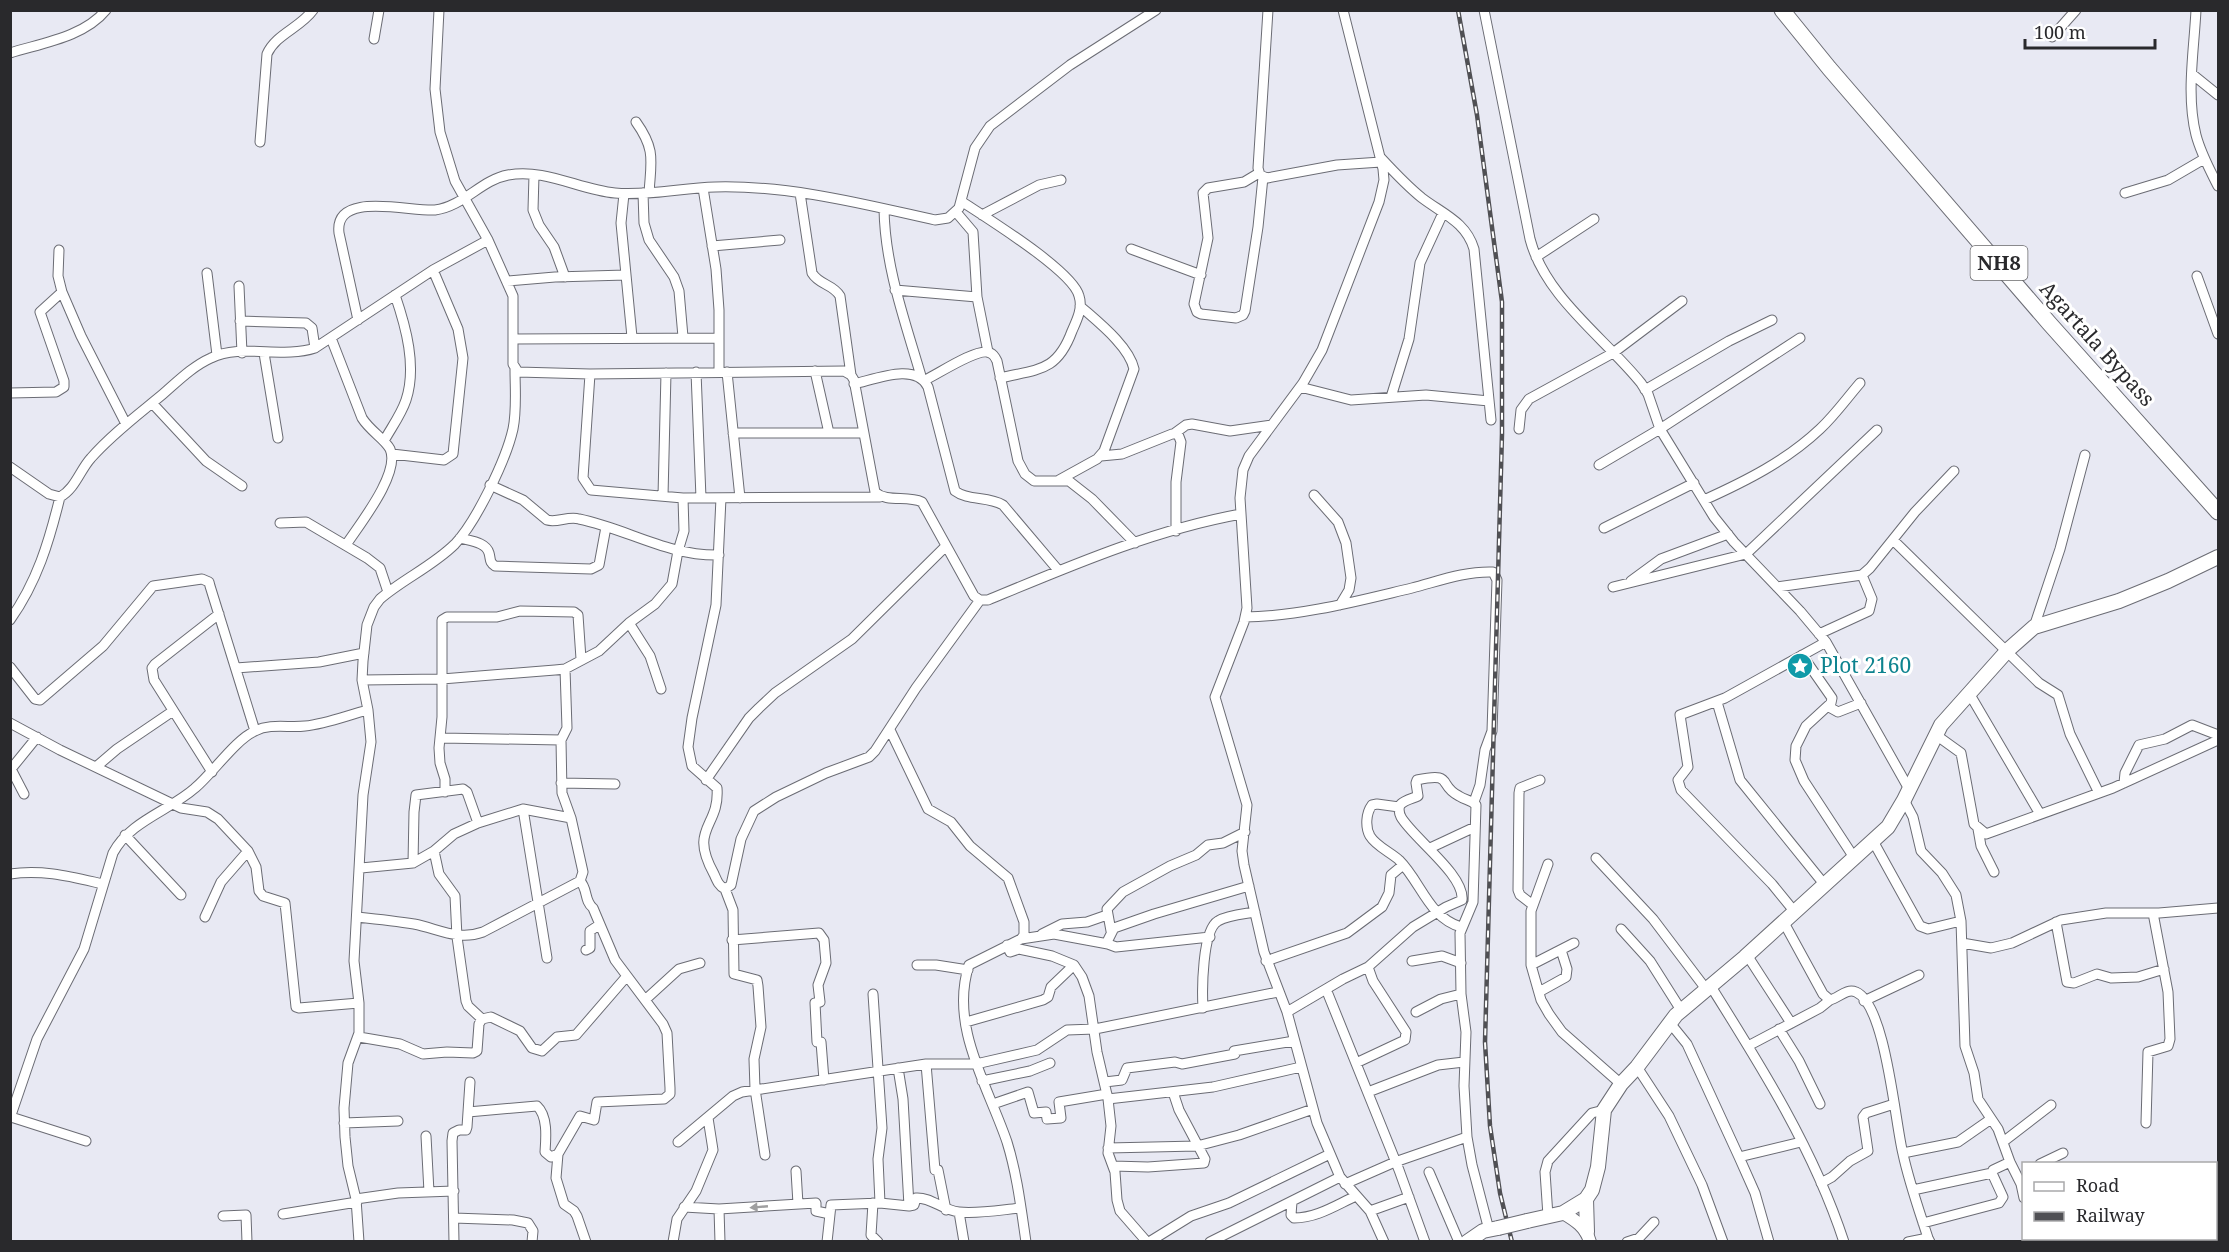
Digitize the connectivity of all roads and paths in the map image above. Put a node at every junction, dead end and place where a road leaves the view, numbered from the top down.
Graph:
1 (106, 10) edge
2 (313, 10) edge
3 (379, 10) edge
4 (440, 10) edge
5 (1156, 10) edge
6 (1268, 10) edge
7 (1343, 10) edge
8 (1484, 10) edge
9 (1782, 10) edge
10 (2076, 10) edge
11 (2196, 10) edge
12 (2052, 37) dead end
13 (374, 39) dead end
14 (10, 53) edge
15 (2192, 74) junction
16 (2218, 96) edge
17 (636, 122) dead end
18 (260, 141) dead end
19 (1380, 159) junction
20 (2204, 159) junction
21 (534, 175) junction
22 (1261, 175) junction
23 (1060, 180) dead end
24 (2218, 186) edge
25 (703, 188) junction
26 (646, 193) junction
27 (800, 193) junction
28 (2125, 193) dead end
29 (624, 194) junction
30 (464, 200) junction
31 (961, 201) junction
32 (885, 208) junction
33 (956, 212) junction
34 (1443, 213) junction
35 (982, 215) junction
36 (1594, 219) dead end
37 (488, 240) junction
38 (780, 240) dead end
39 (712, 246) junction
40 (1131, 249) dead end
41 (59, 250) dead end
42 (1536, 258) junction
43 (433, 270) junction
44 (207, 273) dead end
45 (627, 275) junction
46 (1200, 275) junction
47 (2197, 276) dead end
48 (565, 277) junction
49 (507, 281) junction
50 (239, 286) dead end
51 (895, 290) junction
52 (62, 292) junction
53 (395, 295) junction
54 (977, 297) junction
55 (1683, 301) dead end
56 (1080, 306) junction
57 (358, 320) junction
58 (1772, 320) dead end
59 (240, 321) junction
60 (2218, 334) edge
61 (632, 337) junction
62 (683, 337) junction
63 (331, 338) junction
64 (719, 338) junction
65 (1800, 338) dead end
66 (513, 339) junction
67 (315, 348) junction
68 (264, 352) junction
69 (988, 352) junction
70 (242, 353) junction
71 (1613, 353) junction
72 (217, 355) junction
73 (515, 369) junction
74 (815, 371) junction
75 (696, 372) junction
76 (723, 372) junction
77 (666, 373) junction
78 (590, 374) junction
79 (923, 378) junction
80 (1000, 378) junction
81 (853, 380) junction
82 (1860, 383) dead end
83 (1300, 387) junction
84 (1645, 390) junction
85 (10, 393) edge
86 (1391, 397) junction
87 (1489, 402) junction
88 (152, 403) junction
89 (1491, 420) dead end
90 (126, 424) junction
91 (1272, 425) junction
92 (1520, 429) dead end
93 (1660, 429) junction
94 (1877, 430) dead end
95 (733, 433) junction
96 (829, 433) junction
97 (863, 433) junction
98 (1175, 434) junction
99 (278, 438) dead end
100 (384, 441) junction
101 (392, 454) junction
102 (2085, 455) dead end
103 (1101, 456) junction
104 (1599, 465) dead end
105 (10, 467) edge
106 (1954, 471) dead end
107 (1059, 480) junction
108 (1694, 483) junction
109 (490, 485) junction
110 (243, 486) dead end
111 (1314, 495) dead end
112 (663, 496) junction
113 (60, 497) junction
114 (880, 497) junction
115 (683, 498) junction
116 (701, 498) junction
117 (721, 498) junction
118 (740, 498) junction
119 (1704, 500) junction
120 (2218, 512) edge
121 (1241, 514) junction
122 (280, 523) dead end
123 (606, 527) junction
124 (1604, 528) dead end
125 (1176, 531) junction
126 (1728, 534) junction
127 (460, 538) junction
128 (1893, 540) junction
129 (1134, 543) junction
130 (346, 545) junction
131 (946, 546) junction
132 (678, 551) junction
133 (1746, 554) junction
134 (719, 555) junction
135 (2218, 557) edge
136 (1058, 570) junction
137 (1862, 575) junction
138 (1628, 584) junction
139 (1613, 587) dead end
140 (1777, 587) junction
141 (388, 592) junction
142 (980, 600) junction
143 (1340, 605) junction
144 (219, 614) junction
145 (1245, 617) junction
146 (10, 620) edge
147 (629, 624) junction
148 (2034, 627) junction
149 (1823, 638) junction
150 (2008, 650) junction
151 (364, 653) junction
152 (1802, 655) junction
153 (581, 659) junction
154 (10, 667) edge
155 (236, 668) junction
156 (565, 669) junction
157 (442, 679) junction
158 (362, 680) junction
159 (661, 689) dead end
160 (1969, 693) junction
161 (1717, 702) junction
162 (1861, 703) junction
163 (1829, 707) junction
164 (368, 710) junction
165 (173, 711) junction
166 (10, 723) edge
167 (255, 730) junction
168 (890, 730) junction
169 (1936, 735) junction
170 (2218, 735) edge
171 (37, 737) junction
172 (441, 738) junction
173 (2218, 740) edge
174 (561, 741) junction
175 (96, 767) junction
176 (212, 772) junction
177 (706, 780) junction
178 (1540, 780) dead end
179 (561, 783) junction
180 (2124, 783) junction
181 (615, 784) dead end
182 (444, 792) junction
183 (2099, 793) junction
184 (24, 794) dead end
185 (1906, 794) junction
186 (1474, 802) junction
187 (172, 804) junction
188 (1400, 807) junction
189 (523, 809) junction
190 (2040, 814) junction
191 (571, 818) junction
192 (478, 823) junction
193 (1475, 826) junction
194 (1978, 829) junction
195 (1245, 832) junction
196 (125, 835) junction
197 (1873, 841) junction
198 (1430, 848) junction
199 (248, 851) junction
200 (434, 851) junction
201 (1596, 858) dead end
202 (1855, 858) junction
203 (413, 863) junction
204 (1548, 864) dead end
205 (1403, 865) junction
206 (361, 868) junction
207 (1994, 872) dead end
208 (10, 874) edge
209 (580, 881) junction
210 (103, 884) junction
211 (1824, 884) junction
212 (1249, 886) junction
213 (725, 889) junction
214 (181, 895) dead end
215 (537, 904) junction
216 (1533, 905) junction
217 (2218, 908) edge
218 (1794, 911) junction
219 (1255, 912) junction
220 (1437, 912) junction
221 (2153, 914) junction
222 (1107, 915) junction
223 (205, 916) dead end
224 (357, 917) junction
225 (1783, 921) junction
226 (1961, 921) junction
227 (2056, 922) junction
228 (599, 925) junction
229 (1461, 927) junction
230 (1621, 930) dead end
231 (1111, 932) junction
232 (1038, 936) junction
233 (457, 937) junction
234 (1210, 938) junction
235 (1021, 939) junction
236 (732, 940) junction
237 (1574, 943) dead end
238 (1962, 943) junction
239 (1108, 944) junction
240 (1007, 945) junction
241 (586, 950) dead end
242 (1561, 950) junction
243 (1747, 955) junction
244 (547, 958) dead end
245 (1266, 961) junction
246 (1412, 961) dead end
247 (700, 963) dead end
248 (1461, 963) junction
249 (917, 965) dead end
250 (1074, 965) junction
251 (1531, 966) junction
252 (1368, 967) junction
253 (2164, 969) junction
254 (968, 970) junction
255 (1919, 975) dead end
256 (627, 976) junction
257 (1708, 987) junction
258 (1326, 989) junction
259 (1278, 992) junction
260 (1539, 992) junction
261 (873, 994) dead end
262 (1461, 994) junction
263 (645, 1000) junction
264 (1830, 1000) junction
265 (1864, 1001) junction
266 (359, 1004) junction
267 (1203, 1008) junction
268 (1681, 1010) junction
269 (1287, 1012) junction
270 (1416, 1012) dead end
271 (482, 1019) junction
272 (966, 1022) junction
273 (1670, 1023) junction
274 (1791, 1023) junction
275 (1095, 1029) junction
276 (1779, 1029) junction
277 (358, 1037) junction
278 (1294, 1041) junction
279 (1748, 1046) junction
280 (1464, 1062) junction
281 (1050, 1063) dead end
282 (1356, 1063) junction
283 (926, 1064) junction
284 (976, 1064) junction
285 (1301, 1067) junction
286 (1637, 1067) junction
287 (898, 1068) junction
288 (878, 1071) junction
289 (824, 1080) junction
290 (982, 1081) junction
291 (470, 1082) dead end
292 (1105, 1082) junction
293 (1621, 1084) junction
294 (755, 1089) junction
295 (1173, 1092) junction
296 (1368, 1092) junction
297 (1107, 1096) junction
298 (993, 1104) junction
299 (1820, 1104) dead end
300 (1894, 1104) junction
301 (2051, 1106) dead end
302 (1313, 1109) junction
303 (1604, 1110) junction
304 (468, 1112) junction
305 (11, 1118) edge
306 (708, 1118) junction
307 (1991, 1119) junction
308 (398, 1121) dead end
309 (344, 1123) junction
310 (2146, 1123) dead end
311 (426, 1136) dead end
312 (1467, 1137) junction
313 (86, 1142) dead end
314 (678, 1142) dead end
315 (1802, 1142) junction
316 (2003, 1142) junction
317 (1197, 1146) junction
318 (1108, 1148) junction
319 (1151, 1148) junction
320 (1902, 1153) junction
321 (2063, 1153) dead end
322 (558, 1154) junction
323 (1330, 1154) junction
324 (765, 1155) dead end
325 (1739, 1157) junction
326 (1395, 1162) junction
327 (2010, 1162) junction
328 (2044, 1162) edge
329 (1113, 1166) junction
330 (1148, 1167) junction
331 (796, 1171) dead end
332 (1430, 1172) dead end
333 (2020, 1172) edge
334 (1992, 1173) junction
335 (1343, 1181) junction
336 (1821, 1182) junction
337 (2022, 1189) edge
338 (1913, 1190) junction
339 (454, 1191) junction
340 (429, 1192) junction
341 (1356, 1196) junction
342 (1409, 1197) junction
343 (1586, 1199) junction
344 (356, 1200) junction
345 (1292, 1202) junction
346 (877, 1203) junction
347 (798, 1204) junction
348 (909, 1206) junction
349 (684, 1207) junction
350 (1020, 1208) junction
351 (719, 1209) junction
352 (830, 1209) junction
353 (946, 1210) junction
354 (1370, 1211) junction
355 (959, 1212) junction
356 (1563, 1213) junction
357 (283, 1214) dead end
358 (223, 1216) dead end
359 (1548, 1216) junction
360 (454, 1218) junction
361 (1654, 1222) dead end
362 (1923, 1224) junction
363 (1493, 1229) junction
364 (1588, 1237) edge
365 (1929, 1240) edge
366 (247, 1242) edge
367 (359, 1242) edge
368 (454, 1242) edge
369 (532, 1242) edge
370 (586, 1242) edge
371 (673, 1242) edge
372 (720, 1242) edge
373 (827, 1242) edge
374 (878, 1242) edge
375 (964, 1242) edge
376 (1026, 1242) edge
377 (1148, 1242) edge
378 (1210, 1242) edge
379 (1384, 1242) edge
380 (1425, 1242) edge
381 (1459, 1242) edge
382 (1467, 1242) edge
383 (1626, 1242) edge
384 (1723, 1242) edge
385 (1769, 1242) edge
386 (1844, 1242) edge
387 (1908, 1242) edge

1 - 14 street
2 - 18 street
3 - 13 street
4 - 30 street
5 - 31 street
6 - 22 street
7 - 19 street
8 - 42 street
9 - 120 highway, Agartala Bypass / NH8
10 - 12 street
11 - 15 street
15 - 16 street
15 - 20 street
17 - 26 street
19 - 22 street
19 - 34 street
19 - 83 street
20 - 24 street
20 - 28 street
21 - 29 street
21 - 30 street
21 - 48 street
22 - 46 street
22 - 46 street
23 - 35 street
25 - 26 street
25 - 27 street
25 - 39 street
26 - 29 street
26 - 62 street
27 - 32 street
27 - 81 street
29 - 45 street
30 - 37 street
30 - 57 street
31 - 33 street
31 - 35 street
32 - 33 street
32 - 51 street
33 - 54 street
34 - 86 street
34 - 87 street
35 - 56 street
36 - 42 street
37 - 43 street
37 - 49 street
38 - 39 street
39 - 64 street
40 - 46 street
41 - 52 street
42 - 71 street
43 - 53 street
43 - 101 street
44 - 72 street
45 - 48 street
45 - 61 street
47 - 60 street
48 - 49 street
49 - 66 street
50 - 59 street
51 - 54 street
51 - 79 street
52 - 85 street
52 - 90 street
53 - 57 street
53 - 100 street
54 - 69 street
55 - 71 street
56 - 80 street
56 - 103 street
57 - 63 street
58 - 84 street
59 - 67 street
59 - 70 street
61 - 62 street
61 - 66 street
62 - 64 street
63 - 67 street
63 - 100 street
64 - 76 street
65 - 93 street
66 - 73 street
67 - 68 street
68 - 70 street
68 - 99 street
69 - 79 street
69 - 80 street
70 - 72 street
71 - 84 street
71 - 92 street
72 - 88 street
73 - 78 street
73 - 109 street
74 - 76 street
74 - 81 street
74 - 96 street
75 - 76 street
75 - 77 street
75 - 116 street
76 - 95 street
77 - 78 street
77 - 112 street
78 - 112 street
79 - 81 street
79 - 136 street
80 - 107 street
81 - 97 street
82 - 119 street
83 - 86 street
83 - 91 street
84 - 93 street
86 - 87 street
87 - 89 street
88 - 90 street
88 - 110 street
90 - 113 street
91 - 98 street
91 - 121 street
93 - 104 street
93 - 108 street
94 - 133 street
95 - 96 street
95 - 118 street
96 - 97 street
97 - 114 street
98 - 103 street
98 - 125 street
100 - 101 street
101 - 130 street
102 - 148 street
103 - 107 street
105 - 113 street
106 - 128 street
107 - 129 street
108 - 119 street
108 - 124 street
109 - 123 street
109 - 127 street
111 - 143 street
112 - 115 street
113 - 146 street
114 - 118 street
114 - 131 street
115 - 116 street
115 - 132 street
116 - 117 street
117 - 118 street
117 - 134 street
119 - 126 street
121 - 125 street
121 - 145 street
122 - 130 street
123 - 127 street
123 - 132 street
125 - 129 street
126 - 133 street
126 - 138 street
127 - 141 street
128 - 137 street
128 - 150 street
129 - 136 street
130 - 141 street
131 - 142 street
131 - 177 street
132 - 134 street
132 - 147 street
133 - 138 street
133 - 140 street
134 - 177 street
135 - 148 main road
136 - 142 street
137 - 140 street
137 - 149 street
138 - 139 street
140 - 149 street
141 - 151 street
142 - 168 street
143 - 145 street
143 - 186 street
144 - 154 street
144 - 155 street
144 - 165 street
145 - 195 street
147 - 153 street
147 - 159 street
148 - 150 main road
149 - 152 street
149 - 162 street
150 - 160 main road
150 - 183 street
151 - 155 street
151 - 158 street
152 - 161 street
152 - 163 street
153 - 156 street
153 - 157 street
155 - 167 street
156 - 157 street
156 - 174 street
157 - 158 street
157 - 172 street
158 - 164 street
160 - 169 main road
160 - 190 street
161 - 211 street
161 - 218 street
162 - 163 street
162 - 185 street
163 - 202 street
164 - 167 street
164 - 206 street
165 - 175 street
165 - 176 street
166 - 171 street
167 - 176 street
168 - 213 street
168 - 235 street
169 - 185 main road
169 - 194 street
170 - 180 street
171 - 175 street
171 - 184 street
172 - 174 street
172 - 182 street
173 - 180 street
174 - 179 street
175 - 187 street
176 - 187 street
177 - 213 street
178 - 216 street
179 - 181 street
179 - 191 street
180 - 183 street
182 - 192 street
182 - 203 street
183 - 190 street
185 - 197 main road
185 - 226 street
186 - 188 street
186 - 193 street
187 - 196 street
187 - 199 street
188 - 198 street
188 - 205 street
189 - 191 street
189 - 192 street
189 - 215 street
190 - 194 street
191 - 209 street
192 - 200 street
193 - 198 street
193 - 229 street
194 - 207 street
195 - 212 street
195 - 222 street
196 - 210 street
196 - 214 street
197 - 202 main road
197 - 226 street
198 - 220 street
199 - 223 street
199 - 266 street
200 - 203 street
200 - 233 street
201 - 257 street
202 - 211 main road
203 - 206 street
204 - 216 street
205 - 220 street
205 - 245 street
206 - 224 street
208 - 210 street
209 - 215 street
209 - 228 street
210 - 305 street
211 - 218 main road
212 - 219 street
212 - 231 street
213 - 236 street
215 - 233 street
215 - 244 street
216 - 251 street
217 - 221 street
218 - 225 main road
219 - 234 street
219 - 245 street
220 - 229 street
220 - 252 street
221 - 227 street
221 - 253 street
222 - 231 street
222 - 232 street
224 - 233 street
224 - 266 street
225 - 243 main road
225 - 264 street
226 - 238 street
227 - 238 street
227 - 253 street
228 - 241 street
228 - 256 street
229 - 248 street
230 - 268 street
231 - 239 street
232 - 235 street
232 - 239 street
233 - 271 street
234 - 239 street
234 - 267 street
235 - 240 street
236 - 289 street
236 - 294 street
237 - 242 street
238 - 307 street
240 - 250 street
240 - 254 street
242 - 251 street
242 - 260 street
243 - 257 main road
243 - 274 street
245 - 259 street
246 - 248 street
247 - 263 street
248 - 262 street
249 - 254 street
250 - 272 street
250 - 275 street
251 - 260 street
252 - 258 street
252 - 282 street
253 - 310 street
254 - 272 street
255 - 265 street
256 - 263 street
256 - 271 street
257 - 268 main road
257 - 279 street
258 - 269 street
258 - 282 street
259 - 267 street
259 - 269 street
260 - 293 street
261 - 288 street
262 - 270 street
262 - 280 street
263 - 322 street
264 - 265 street
264 - 274 street
265 - 300 street
266 - 277 street
267 - 275 street
268 - 273 main road
269 - 278 street
271 - 277 street
272 - 284 street
273 - 286 main road
273 - 325 street
274 - 276 street
275 - 284 street
275 - 292 street
276 - 279 street
276 - 299 street
277 - 309 street
278 - 285 street
278 - 292 street
279 - 315 street
280 - 296 street
280 - 312 street
281 - 290 street
282 - 296 street
283 - 284 street
283 - 287 street
283 - 353 street
284 - 290 street
285 - 295 street
285 - 302 street
286 - 293 main road
286 - 384 street
287 - 288 street
287 - 348 street
288 - 289 street
288 - 346 street
289 - 294 street
290 - 298 street
291 - 304 street
292 - 297 street
293 - 303 main road
294 - 306 street
294 - 324 street
295 - 297 street
295 - 317 street
296 - 326 street
297 - 298 street
297 - 318 street
298 - 350 street
300 - 320 street
300 - 336 street
301 - 316 street
302 - 317 street
302 - 323 street
303 - 343 main road
303 - 359 street
304 - 322 street
304 - 339 street
305 - 313 street
306 - 314 street
306 - 349 street
307 - 316 street
307 - 320 street
308 - 309 street
309 - 344 street
311 - 340 street
312 - 326 street
312 - 363 street
315 - 325 street
315 - 336 street
316 - 327 street
317 - 319 street
317 - 330 street
318 - 319 street
318 - 329 street
319 - 330 street
320 - 338 street
321 - 328 street
322 - 370 street
323 - 335 street
323 - 377 street
325 - 385 street
326 - 335 street
326 - 342 street
327 - 333 street
327 - 334 street
329 - 330 street
329 - 377 street
331 - 347 street
332 - 381 street
333 - 337 street
334 - 338 street
334 - 362 street
335 - 341 street
335 - 345 street
336 - 386 street
338 - 362 street
339 - 340 street
339 - 360 street
340 - 344 street
341 - 345 street
341 - 354 street
342 - 354 street
342 - 380 street
343 - 356 main road
343 - 364 main road
344 - 357 street
344 - 367 street
345 - 378 street
346 - 348 street
346 - 352 street
346 - 374 street
347 -> 351 street
347 - 352 street
348 - 353 street
349 - 351 street
349 - 371 street
350 - 355 street
350 - 376 street
351 - 372 street
352 - 373 street
353 - 355 street
354 - 379 street
355 - 375 street
356 - 359 main road
356 - 364 street
358 - 366 street
359 - 363 main road, bridge
360 - 368 street
360 - 369 street
361 - 383 street
362 - 365 street
363 - 382 main road
365 - 387 street

